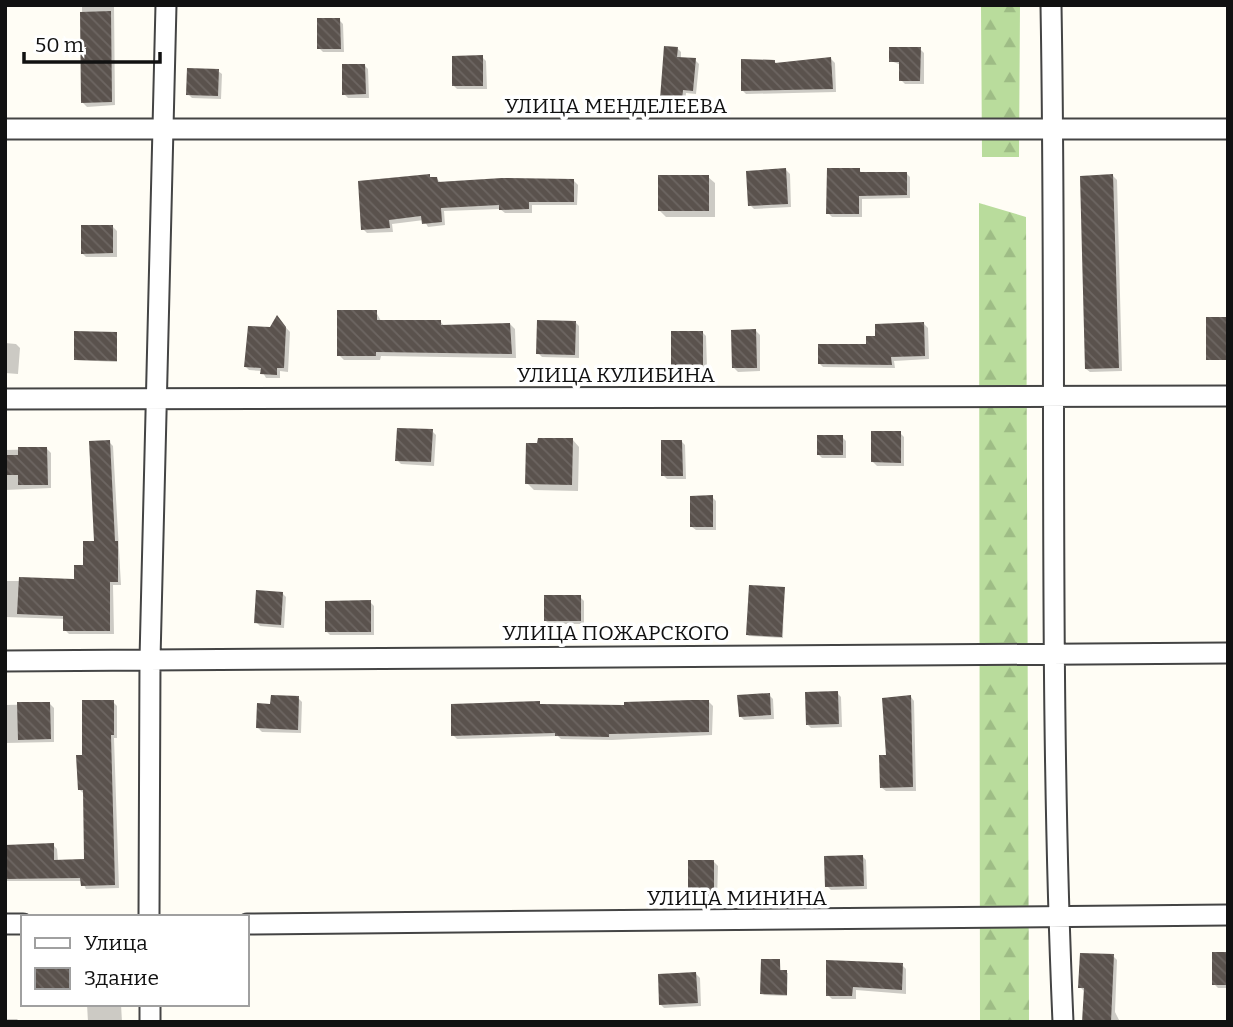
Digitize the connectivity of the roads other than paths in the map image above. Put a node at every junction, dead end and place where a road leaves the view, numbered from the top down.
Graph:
1 (166, 5) edge
2 (1051, 5) edge
3 (1054, 128) junction
4 (163, 129) junction
5 (1228, 129) edge
6 (5, 130) edge
7 (1055, 396) junction
8 (1228, 396) edge
9 (5, 399) edge
10 (156, 400) junction
11 (1052, 652) junction
12 (1228, 653) edge
13 (150, 659) junction
14 (5, 661) edge
15 (149, 915) edge
16 (1228, 915) edge
17 (1058, 918) junction
18 (248, 924) edge
19 (1063, 1022) edge

1 - 4 street
2 - 3 street
3 - 4 street, УЛИЦА МЕНДЕЛЕЕВА
3 - 5 street, УЛИЦА МЕНДЕЛЕЕВА
3 - 7 street
4 - 6 street, УЛИЦА МЕНДЕЛЕЕВА
4 - 10 street
7 - 8 street, УЛИЦА КУЛИБИНА
7 - 10 street, УЛИЦА КУЛИБИНА
7 - 11 street
9 - 10 street, УЛИЦА КУЛИБИНА
10 - 13 street
11 - 12 street, УЛИЦА ПОЖАРСКОГО
11 - 13 street, УЛИЦА ПОЖАРСКОГО
11 - 17 street
13 - 14 street, УЛИЦА ПОЖАРСКОГО
13 - 15 street
16 - 17 street, УЛИЦА МИНИНА
17 - 18 street, УЛИЦА МИНИНА
17 - 19 street

